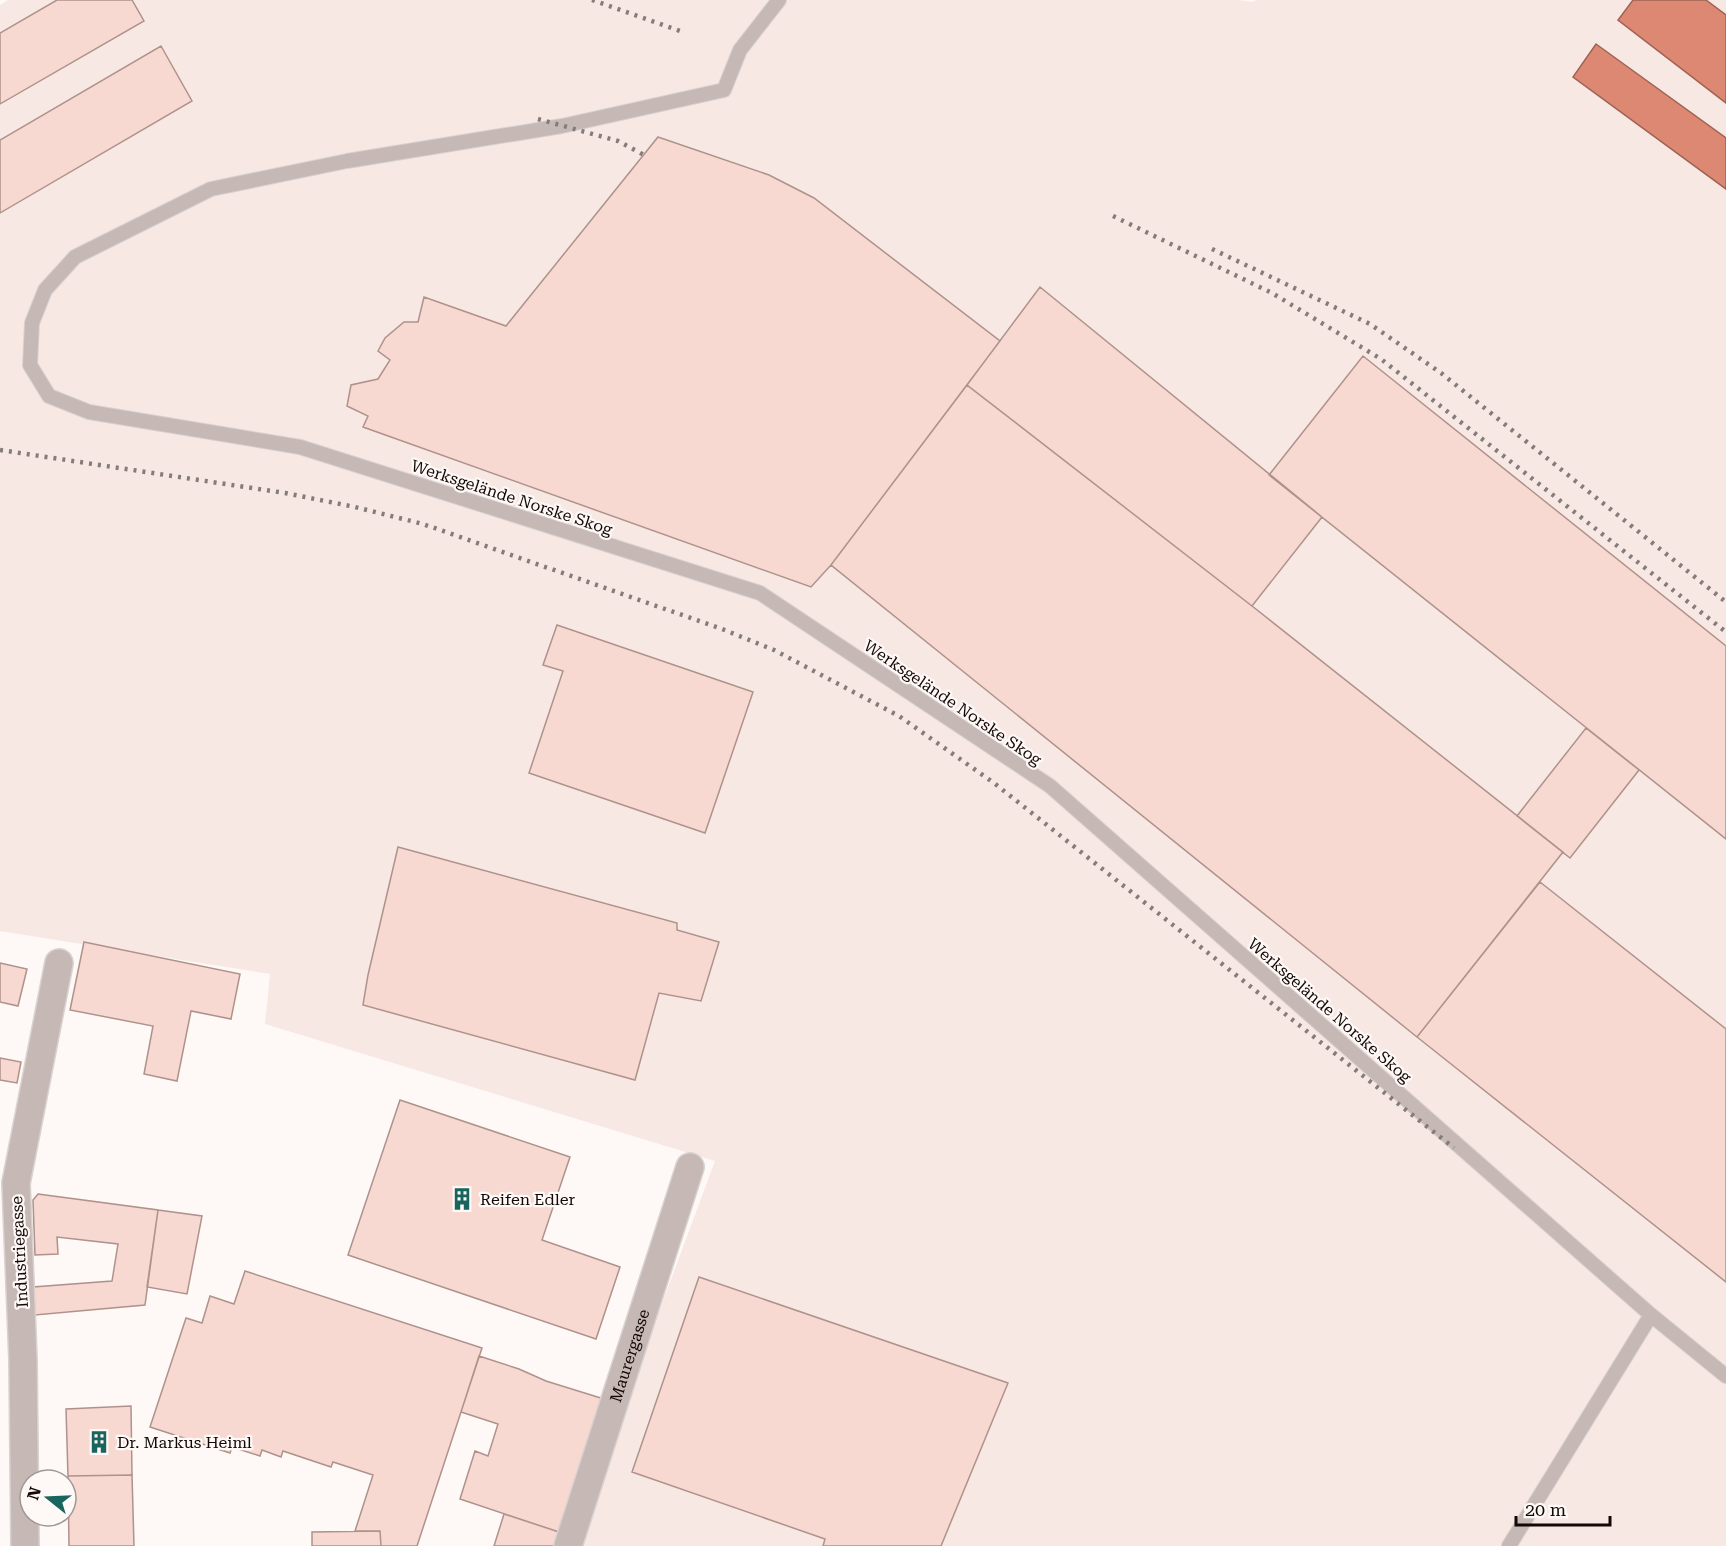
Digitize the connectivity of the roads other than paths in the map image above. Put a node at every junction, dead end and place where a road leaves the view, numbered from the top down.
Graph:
1 (779, 0) edge
2 (59, 963) dead end
3 (690, 1167) dead end
4 (1651, 1315) junction
5 (1726, 1376) edge
6 (25, 1546) edge
7 (568, 1546) edge
8 (1509, 1546) edge

1 - 4 lane, Werksgelände Norske Skog
2 - 6 street, Industriegasse
3 - 7 street, Maurergasse
4 - 5 lane, Werksgelände Norske Skog
4 - 8 lane

